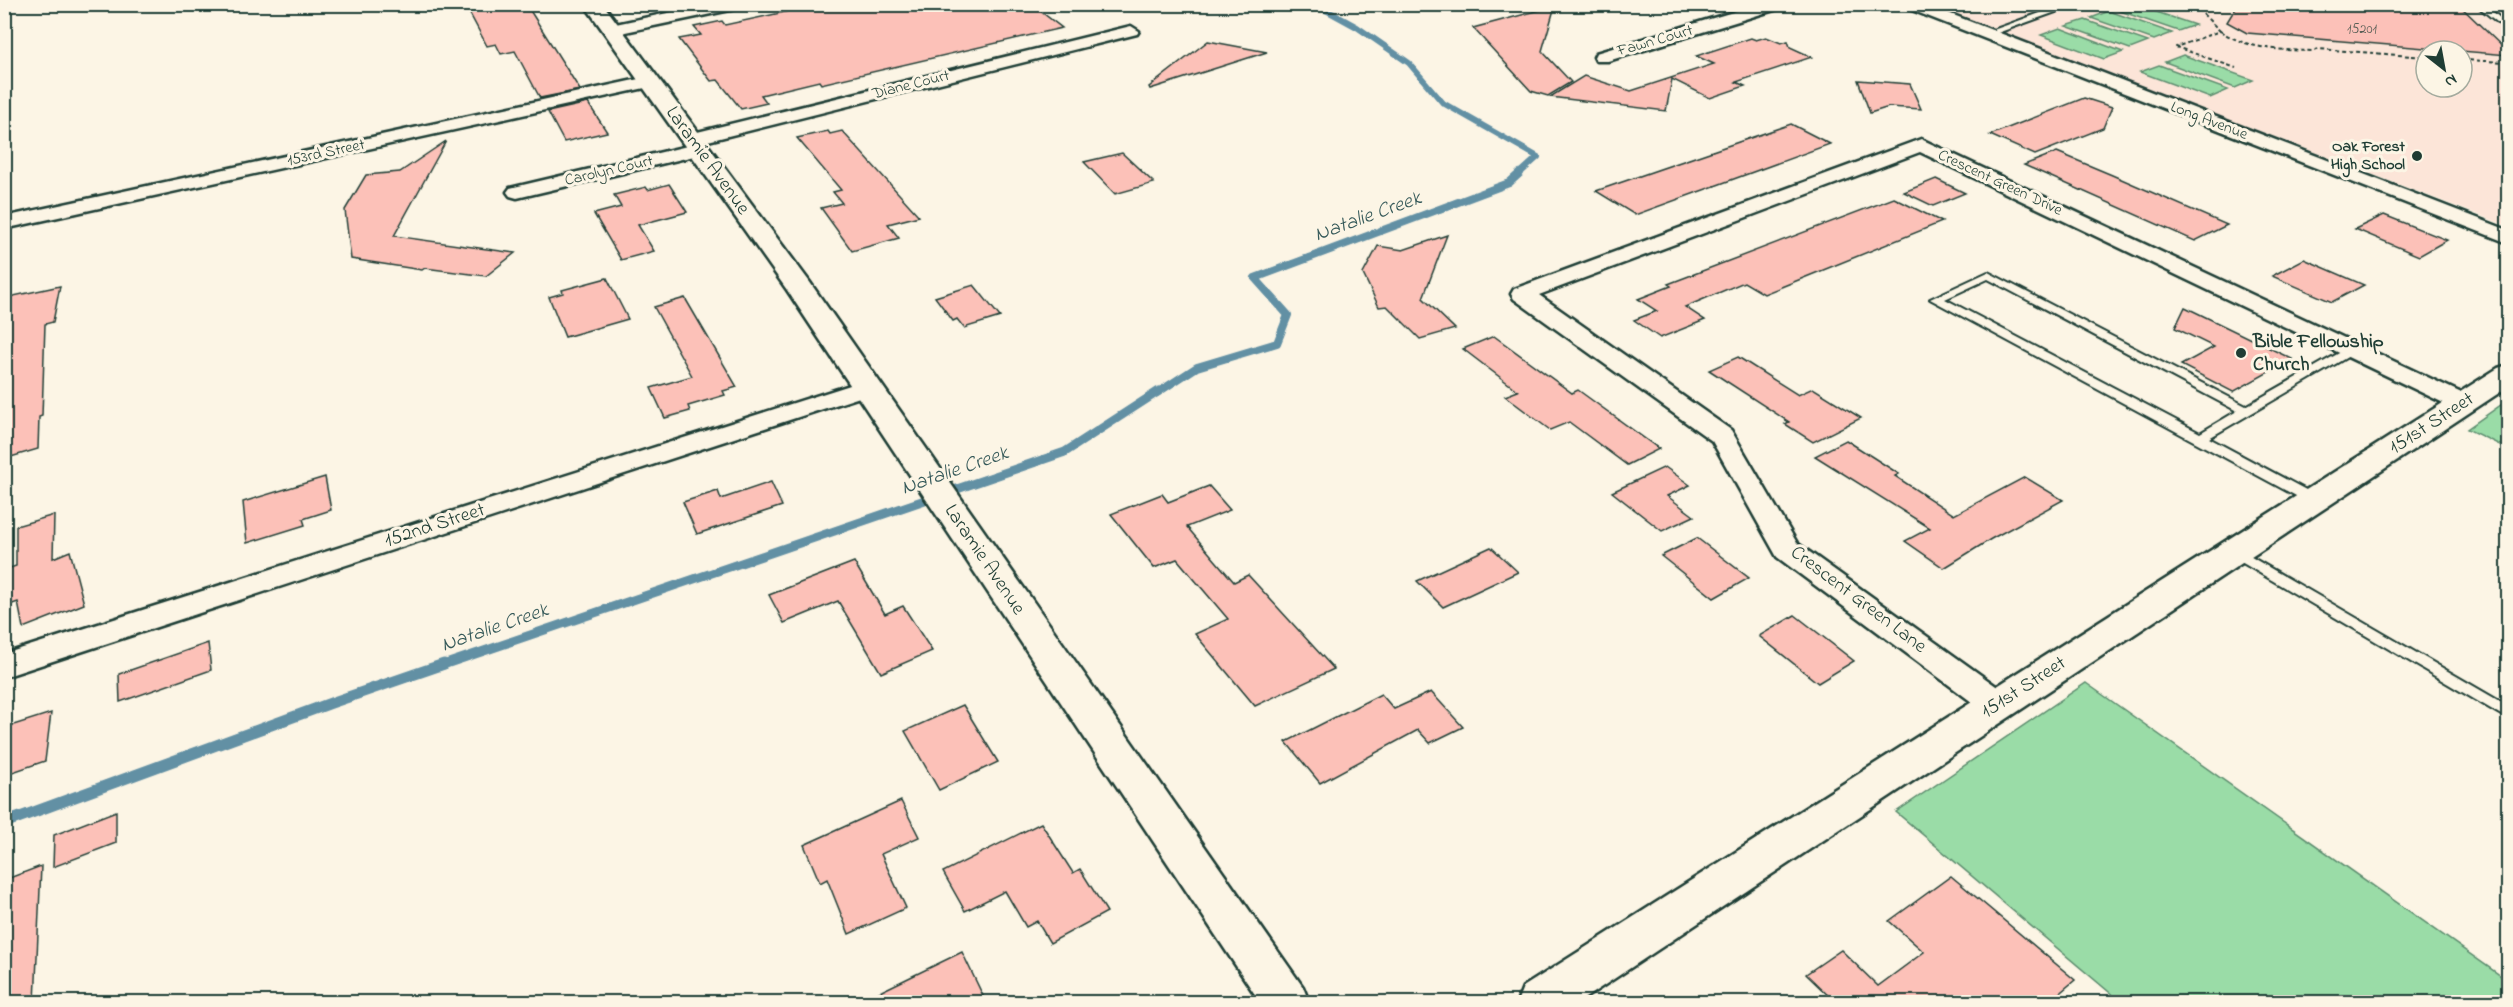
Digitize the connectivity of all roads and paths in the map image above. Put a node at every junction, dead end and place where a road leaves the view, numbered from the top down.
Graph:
1 (593, 4) edge
2 (735, 4) edge
3 (1778, 4) edge
4 (1910, 4) edge
5 (2074, 4) edge
6 (2193, 4) edge
7 (2479, 4) edge
8 (2508, 29) edge
9 (611, 30) junction
10 (2220, 31) junction
11 (1131, 32) dead end
12 (1986, 34) junction
13 (2414, 56) edge
14 (1602, 57) dead end
15 (2474, 61) edge
16 (2508, 62) edge
17 (2236, 68) dead end
18 (648, 82) junction
19 (696, 144) junction
20 (518, 192) dead end
21 (4, 223) edge
22 (2508, 237) edge
23 (1522, 294) joint
24 (2352, 350) junction
25 (2508, 374) edge
26 (866, 387) junction
27 (2463, 403) junction
28 (2246, 411) junction
29 (2200, 438) junction
30 (2314, 500) junction
31 (2234, 552) junction
32 (4, 666) edge
33 (1999, 705) junction
34 (2508, 713) edge
35 (1286, 1002) edge
36 (1540, 1002) edge

1 - 9 street, Laramie Avenue
2 - 9 street
3 - 14 street, Fawn Court
4 - 12 street, Long Avenue
5 - 12 lane
6 - 10 path
7 - 8 lane
9 - 18 street, Laramie Avenue
10 - 13 path
10 - 17 path
11 - 19 street, Diane Court
12 - 22 street, Long Avenue
15 - 16 path
18 - 19 street, Laramie Avenue
18 - 21 street, 153rd Street
19 - 20 street, Carolyn Court
19 - 26 street, Laramie Avenue
23 - 24 street, Crescent Green Drive
23 - 33 street, Crescent Green Lane
24 - 27 street, Crescent Green Drive
24 - 28 lane
25 - 27 street, 151st Street
26 - 32 street, 152nd Street
26 - 35 street, Laramie Avenue
27 - 30 street, 151st Street
28 - 29 lane
28 - 29 lane
29 - 30 lane
30 - 31 street, 151st Street
31 - 33 street, 151st Street
31 - 34 lane
33 - 36 street, 151st Street

